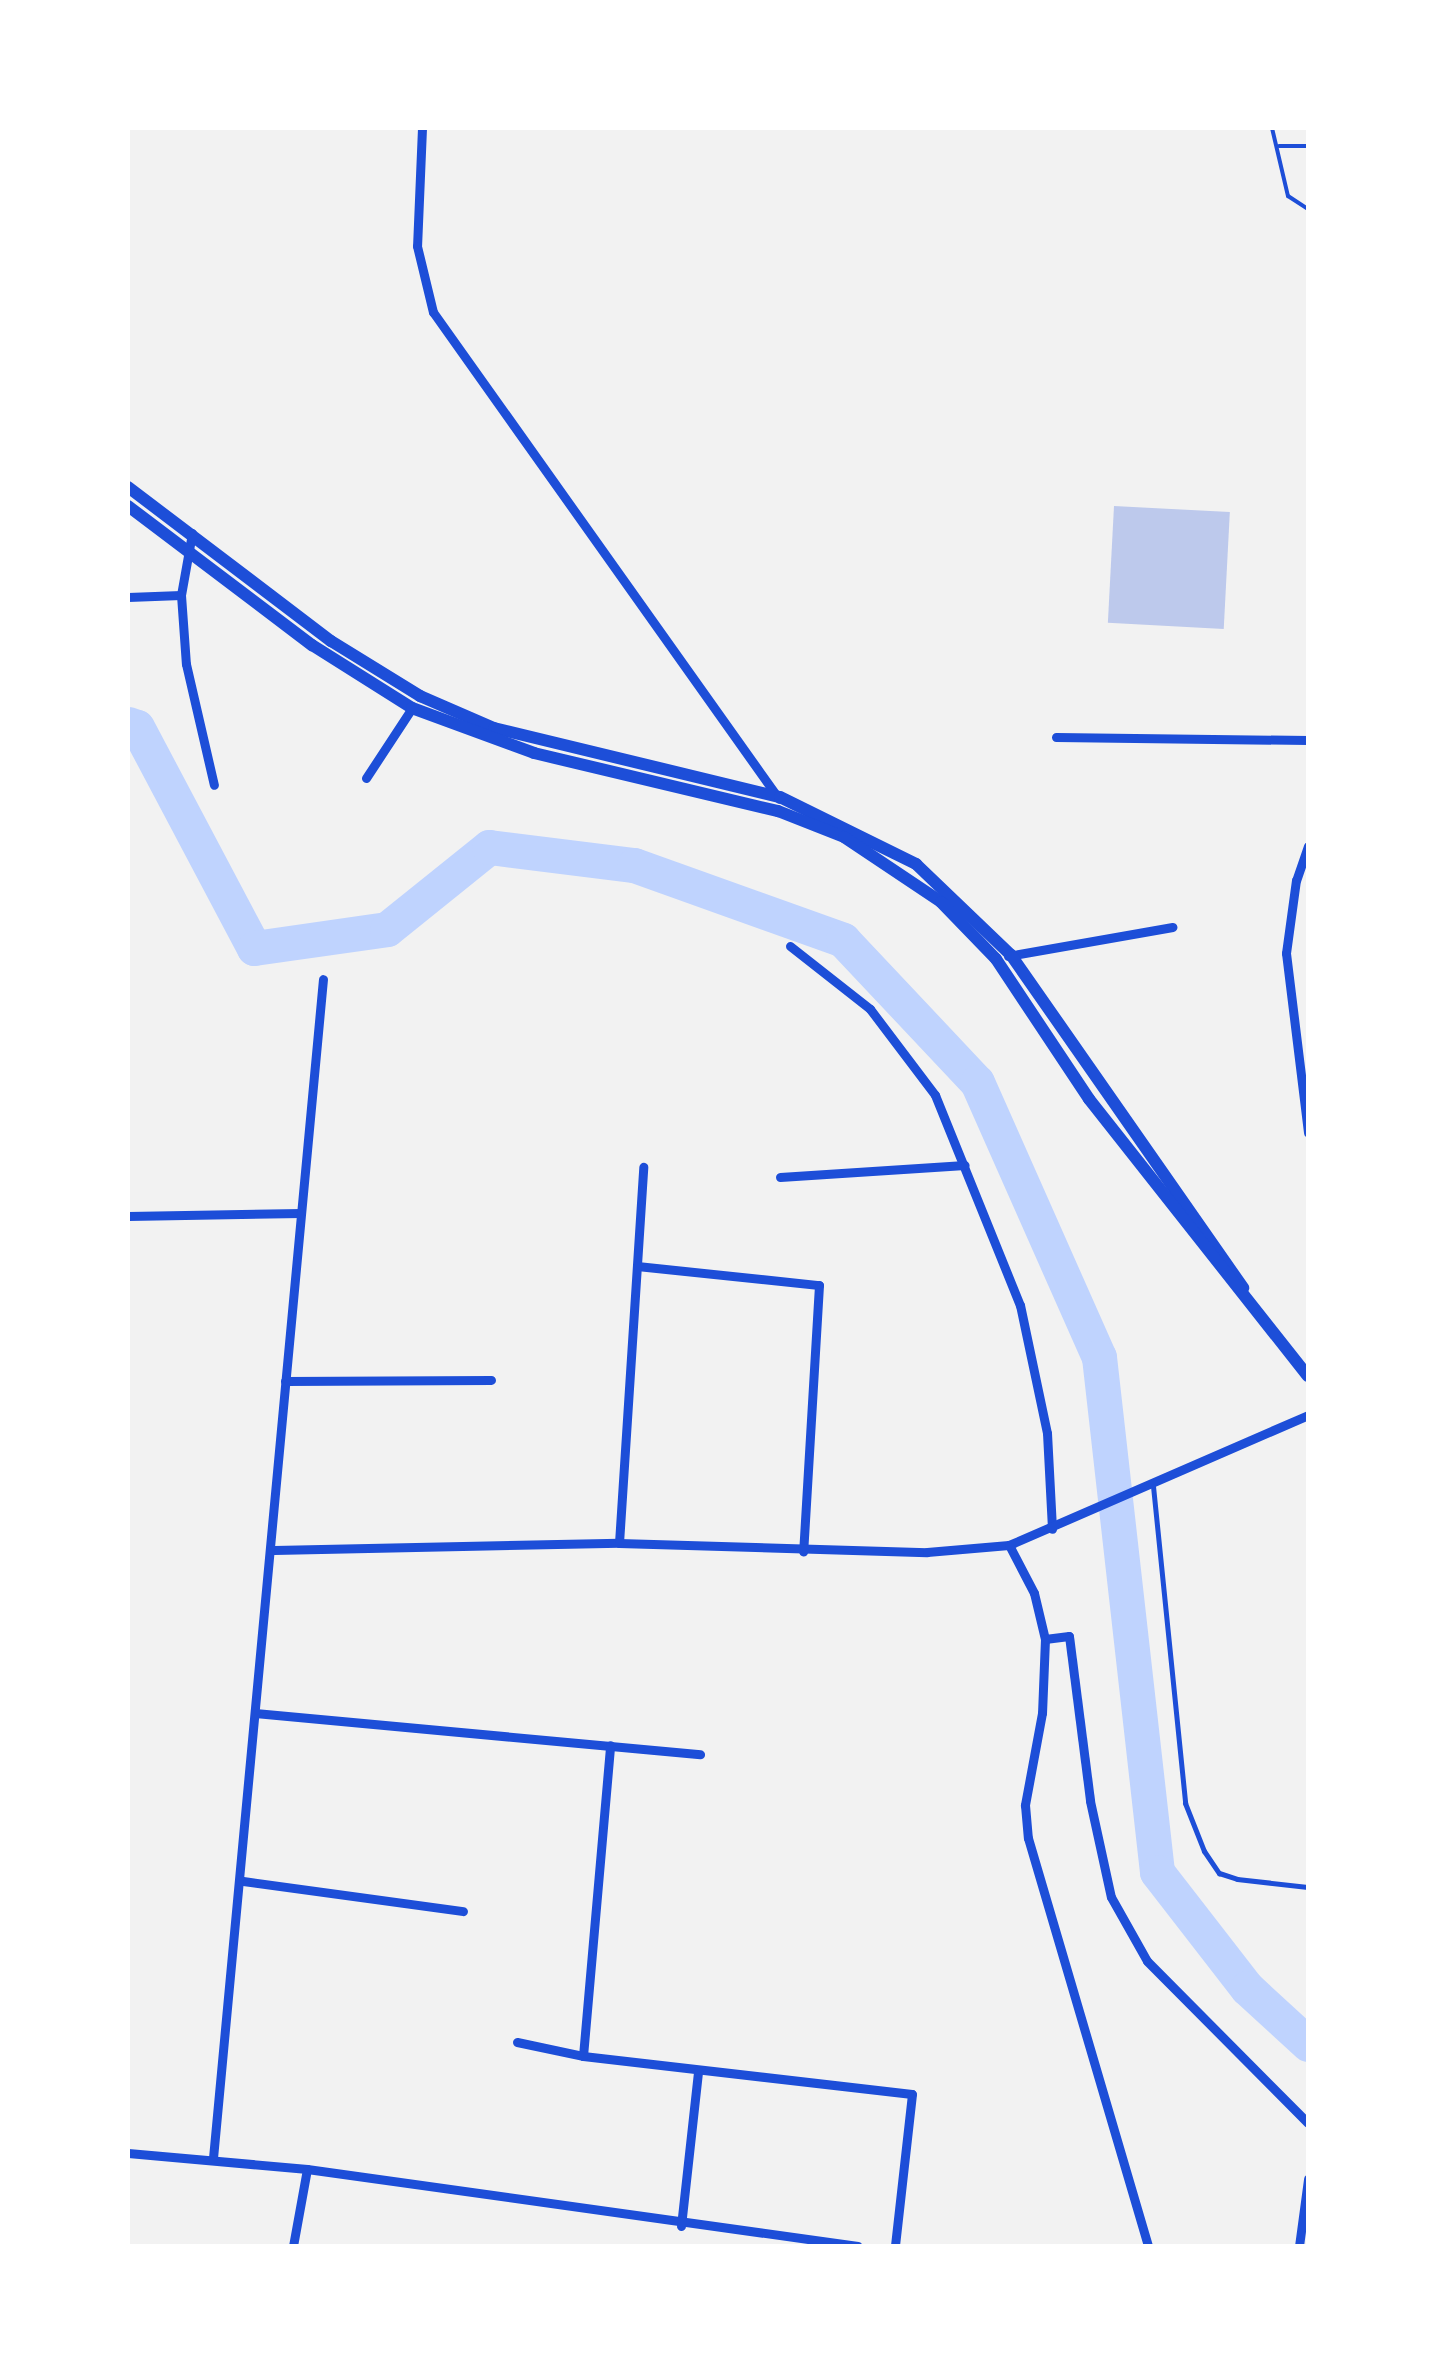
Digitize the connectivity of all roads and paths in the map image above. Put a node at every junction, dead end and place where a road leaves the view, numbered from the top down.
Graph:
1 (422, 128) edge
2 (1272, 128) edge
3 (1280, 146) junction
4 (1308, 146) edge
5 (1308, 209) edge
6 (128, 486) edge
7 (128, 506) edge
8 (192, 533) junction
9 (186, 550) junction
10 (181, 594) junction
11 (128, 597) edge
12 (412, 708) junction
13 (1056, 737) dead end
14 (1308, 740) edge
15 (366, 778) dead end
16 (214, 785) dead end
17 (779, 804) junction
18 (1308, 846) edge
19 (947, 898) junction
20 (1172, 927) dead end
21 (790, 946) dead end
22 (1011, 955) junction
23 (996, 959) junction
24 (323, 979) dead end
25 (1308, 1132) edge
26 (966, 1165) junction
27 (644, 1167) dead end
28 (780, 1177) dead end
29 (302, 1213) junction
30 (128, 1216) edge
31 (637, 1266) junction
32 (1262, 1321) junction
33 (1308, 1376) edge
34 (491, 1380) dead end
35 (285, 1381) junction
36 (1308, 1415) edge
37 (1153, 1486) junction
38 (1052, 1528) junction
39 (619, 1543) junction
40 (1008, 1545) junction
41 (274, 1550) junction
42 (803, 1552) junction
43 (1045, 1639) junction
44 (255, 1713) junction
45 (610, 1745) junction
46 (700, 1754) dead end
47 (242, 1882) junction
48 (1308, 1887) edge
49 (463, 1911) dead end
50 (517, 2042) dead end
51 (583, 2056) junction
52 (698, 2071) junction
53 (1308, 2123) edge
54 (128, 2153) edge
55 (212, 2158) junction
56 (307, 2169) junction
57 (1308, 2180) edge
58 (680, 2226) junction
59 (293, 2246) edge
60 (858, 2246) edge
61 (895, 2246) edge
62 (1148, 2246) edge
63 (1298, 2246) edge

1 - 17 street
2 - 3 path
3 - 4 path
3 - 5 path
6 - 8 main road
7 - 9 main road
8 - 9 street
8 - 17 main road
9 - 10 street
9 - 12 main road
10 - 11 street
10 - 16 street
12 - 15 street
12 - 17 main road
13 - 14 street
17 - 19 main road
18 - 25 street
19 - 22 main road
19 - 23 main road
20 - 22 street
21 - 26 street
22 - 23 street
22 - 32 main road
23 - 32 main road
24 - 29 street
26 - 28 street
26 - 38 street
27 - 31 street
29 - 30 street
29 - 35 street
31 - 39 street
31 - 42 street
32 - 33 main road
34 - 35 street
35 - 41 street
36 - 37 street
37 - 38 street
37 - 48 lane
38 - 40 street
39 - 41 street
39 - 42 street
40 - 42 street
40 - 43 street
41 - 44 street
43 - 53 street
43 - 62 street
44 - 45 street
44 - 47 street
45 - 46 street
45 - 51 street
47 - 49 street
47 - 55 street
50 - 51 street
51 - 52 street
52 - 58 street
52 - 61 street
54 - 55 street
55 - 56 street
56 - 58 street
56 - 59 street
57 - 63 street
58 - 60 street

